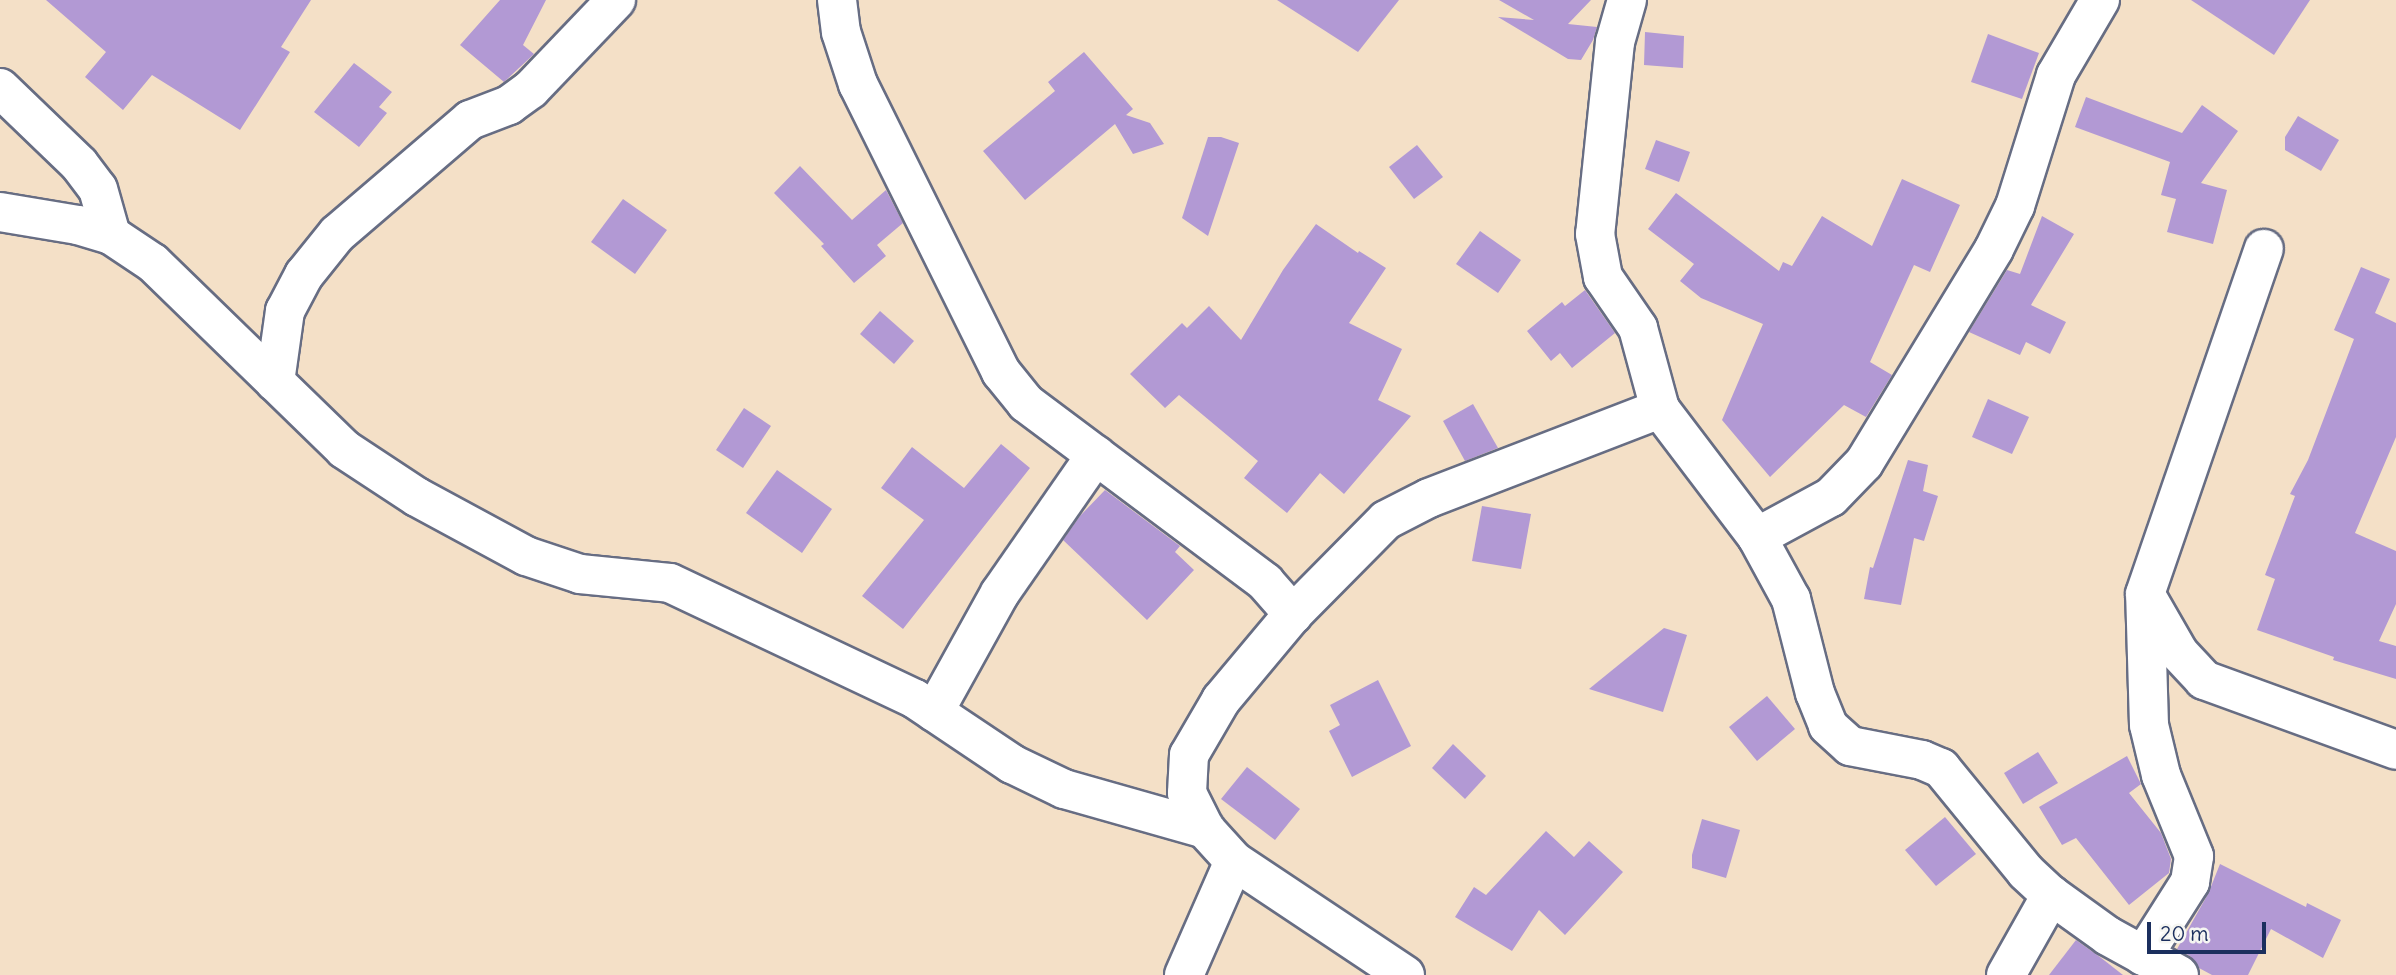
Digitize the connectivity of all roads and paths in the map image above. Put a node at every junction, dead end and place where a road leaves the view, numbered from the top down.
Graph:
1 (616, 0) edge
2 (836, 0) edge
3 (1627, 0) edge
4 (2100, 0) edge
5 (0, 88) edge
6 (0, 212) edge
7 (111, 235) junction
8 (2264, 249) dead end
9 (275, 382) junction
10 (1660, 409) junction
11 (1096, 455) junction
12 (1757, 537) junction
13 (2145, 594) junction
14 (1293, 614) junction
15 (934, 712) junction
16 (2396, 750) edge
17 (1205, 830) junction
18 (1234, 860) junction
19 (2051, 895) junction
20 (2143, 956) junction
21 (1184, 975) edge
22 (1405, 975) edge
23 (2006, 975) edge
24 (2179, 975) edge

1 - 9 street
2 - 11 street
3 - 10 street
4 - 12 street
5 - 7 street
6 - 7 street
7 - 9 street
8 - 13 street
9 - 15 street
10 - 12 street
10 - 14 street
11 - 14 street
11 - 15 street
12 - 19 street
13 - 16 street
13 - 20 street
14 - 17 street
15 - 17 street
17 - 18 street
18 - 21 street
18 - 22 street
19 - 20 street
19 - 23 street
20 - 24 street

